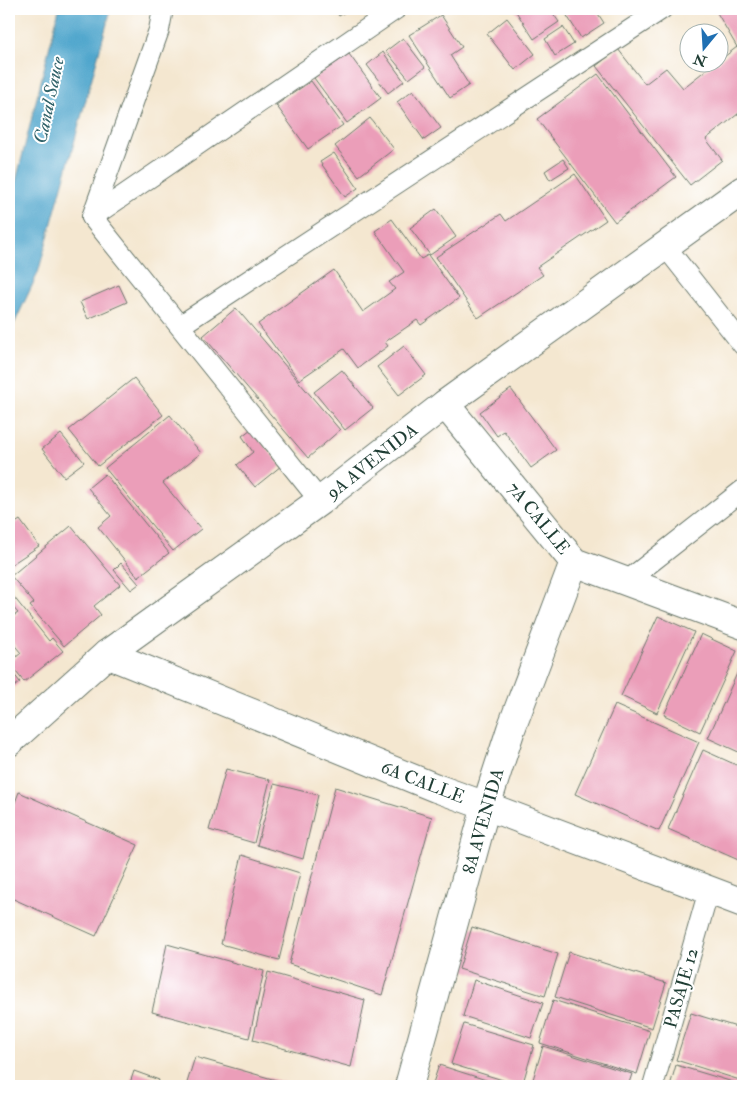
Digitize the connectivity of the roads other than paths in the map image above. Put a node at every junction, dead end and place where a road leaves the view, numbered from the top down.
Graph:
1 (163, 9) edge
2 (396, 9) edge
3 (662, 9) edge
4 (743, 190) edge
5 (92, 217) junction
6 (665, 246) junction
7 (180, 325) junction
8 (743, 345) edge
9 (446, 404) junction
10 (743, 490) edge
11 (320, 500) junction
12 (574, 562) junction
13 (627, 581) junction
14 (743, 625) edge
15 (107, 654) junction
16 (9, 742) edge
17 (486, 806) junction
18 (709, 890) junction
19 (743, 903) edge
20 (409, 1086) edge
21 (653, 1086) edge

1 - 5 lane
2 - 5 lane
3 - 7 lane
4 - 6 street, 9A AVENIDA
5 - 7 lane
6 - 8 lane
6 - 9 street, 9A AVENIDA
7 - 11 lane
9 - 11 street, 9A AVENIDA
9 - 12 street, 7A CALLE
10 - 13 lane
11 - 15 street, 9A AVENIDA
12 - 13 street, 7A CALLE
12 - 17 street, 8A AVENIDA
13 - 14 street, 7A CALLE
15 - 16 street, 9A AVENIDA
15 - 17 street, 6A CALLE
17 - 18 street, 6A CALLE
17 - 20 street, 8A AVENIDA
18 - 19 street, 6A CALLE
18 - 21 lane, PASAJE 12

